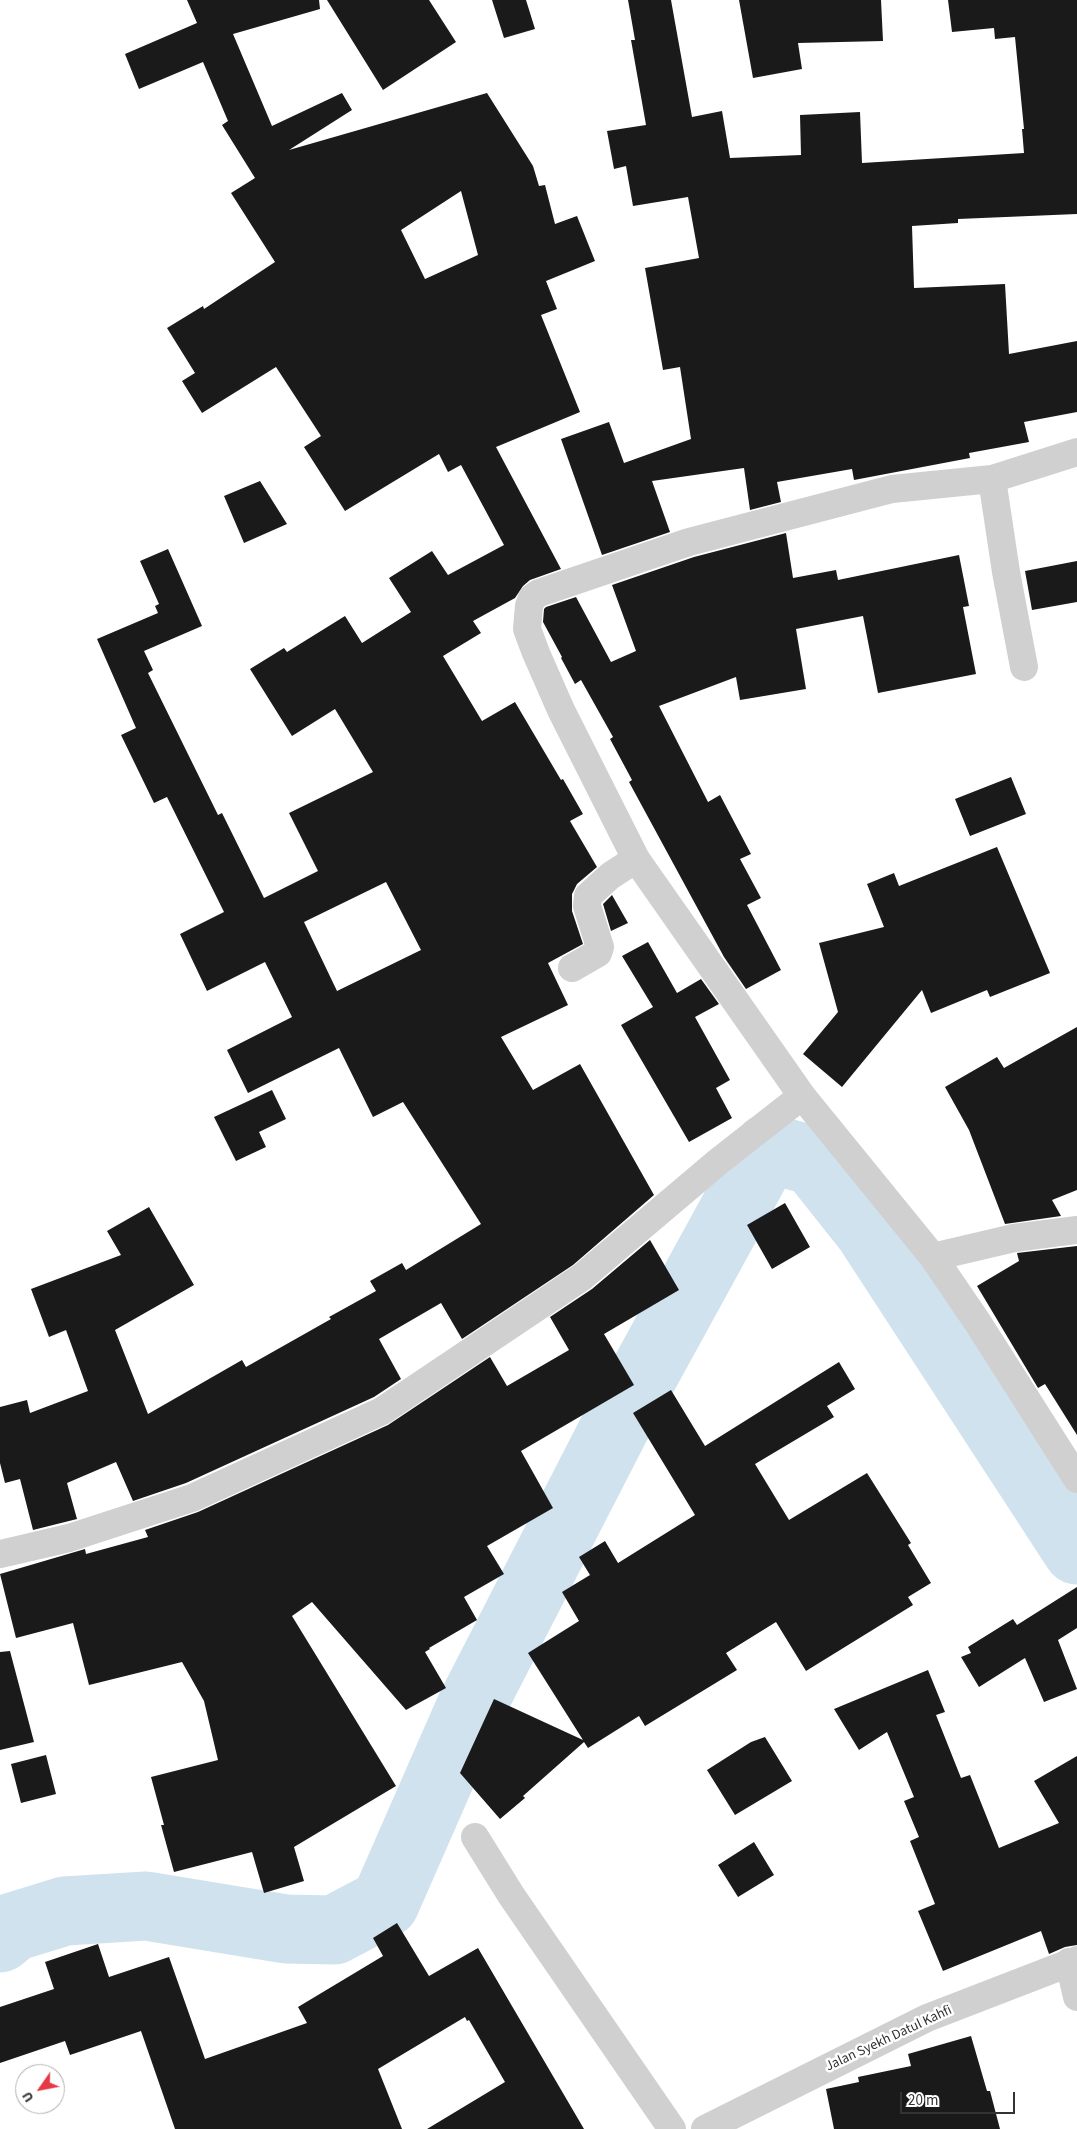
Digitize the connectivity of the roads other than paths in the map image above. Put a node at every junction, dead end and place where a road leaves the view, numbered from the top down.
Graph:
1 (1077, 452) edge
2 (992, 479) junction
3 (1024, 667) dead end
4 (636, 859) junction
5 (572, 968) dead end
6 (802, 1096) junction
7 (1077, 1230) edge
8 (933, 1257) junction
9 (1077, 1479) edge
10 (0, 1554) edge
11 (476, 1837) dead end
12 (1073, 1961) edge
13 (1077, 1997) edge
14 (672, 2129) edge
15 (705, 2129) edge

1 - 2 street
2 - 3 street
2 - 4 street
4 - 5 street
4 - 6 street
6 - 8 street
6 - 10 street
7 - 8 street
8 - 9 street
11 - 14 street
12 - 13 street
12 - 15 street, Jalan Syekh Datul Kahfi

